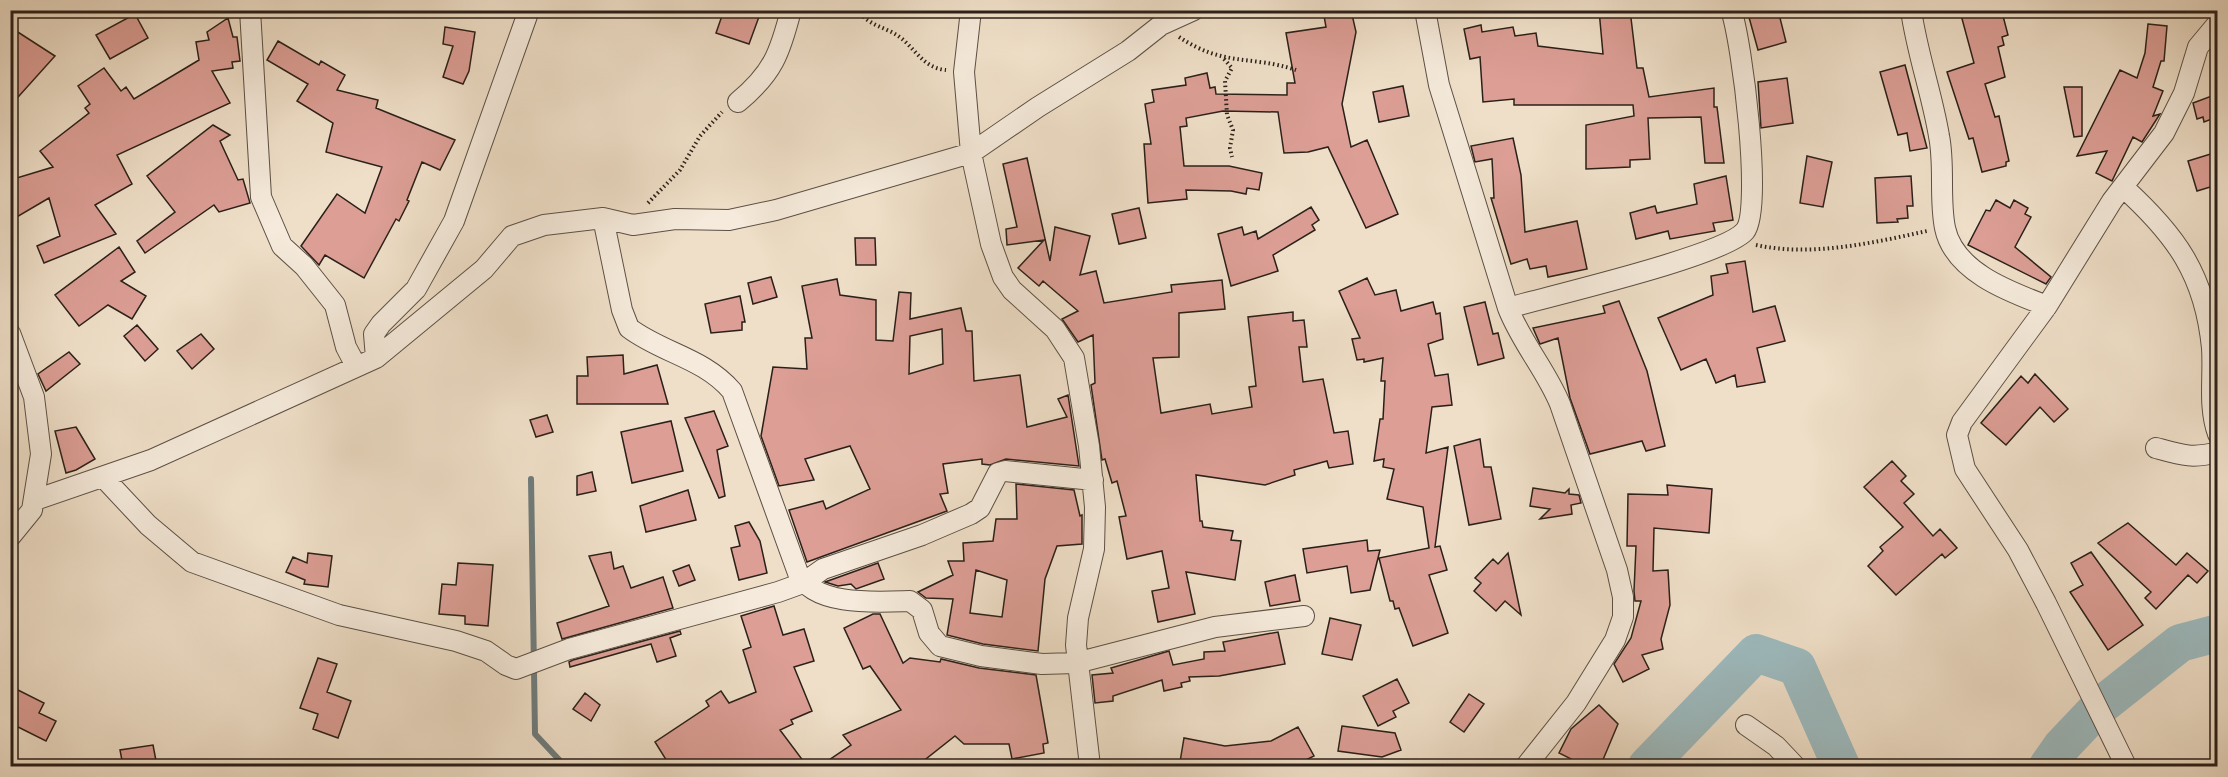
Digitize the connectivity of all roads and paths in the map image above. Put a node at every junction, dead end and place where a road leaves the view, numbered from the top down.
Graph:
1 (250, 10) edge
2 (529, 10) edge
3 (791, 10) edge
4 (857, 10) edge
5 (971, 10) edge
6 (1194, 10) edge
7 (1425, 10) edge
8 (1731, 10) edge
9 (1911, 10) edge
10 (2213, 10) edge
11 (2217, 21) edge
12 (1161, 26) junction
13 (1223, 58) junction
14 (1296, 70) dead end
15 (964, 72) junction
16 (738, 102) joint
17 (971, 153) junction
18 (1232, 157) dead end
19 (2123, 187) junction
20 (603, 218) junction
21 (633, 225) junction
22 (1945, 227) junction
23 (1734, 240) junction
24 (2047, 306) junction
25 (1508, 308) junction
26 (10, 333) edge
27 (376, 357) junction
28 (356, 366) junction
29 (2217, 434) edge
30 (2156, 448) dead end
31 (2217, 452) edge
32 (104, 477) junction
33 (1093, 480) junction
34 (35, 500) junction
35 (10, 537) edge
36 (803, 583) junction
37 (1304, 616) dead end
38 (1076, 663) junction
39 (1746, 725) dead end
40 (1090, 766) edge
41 (1526, 766) edge
42 (1795, 766) edge
43 (2126, 766) edge

1 - 28 street
2 - 27 street
3 - 16 street
4 - 15 path
5 - 15 street
6 - 12 street
7 - 25 street
8 - 23 street
9 - 22 street
10 - 11 street
11 - 19 street
12 - 13 path
12 - 17 street
13 - 14 path
13 - 18 path
15 - 17 street
16 - 21 path
17 - 21 street
17 - 33 street
19 - 24 street
19 - 29 street
20 - 21 street
20 - 27 street
20 - 36 street
22 - 23 path
22 - 24 street
23 - 25 street
24 - 43 street
25 - 41 street
26 - 34 street
27 - 28 street
28 - 32 street
30 - 31 street
32 - 34 street
32 - 36 street
33 - 36 street
33 - 38 street
34 - 35 street
36 - 38 street
37 - 38 street
38 - 40 street
39 - 42 street

